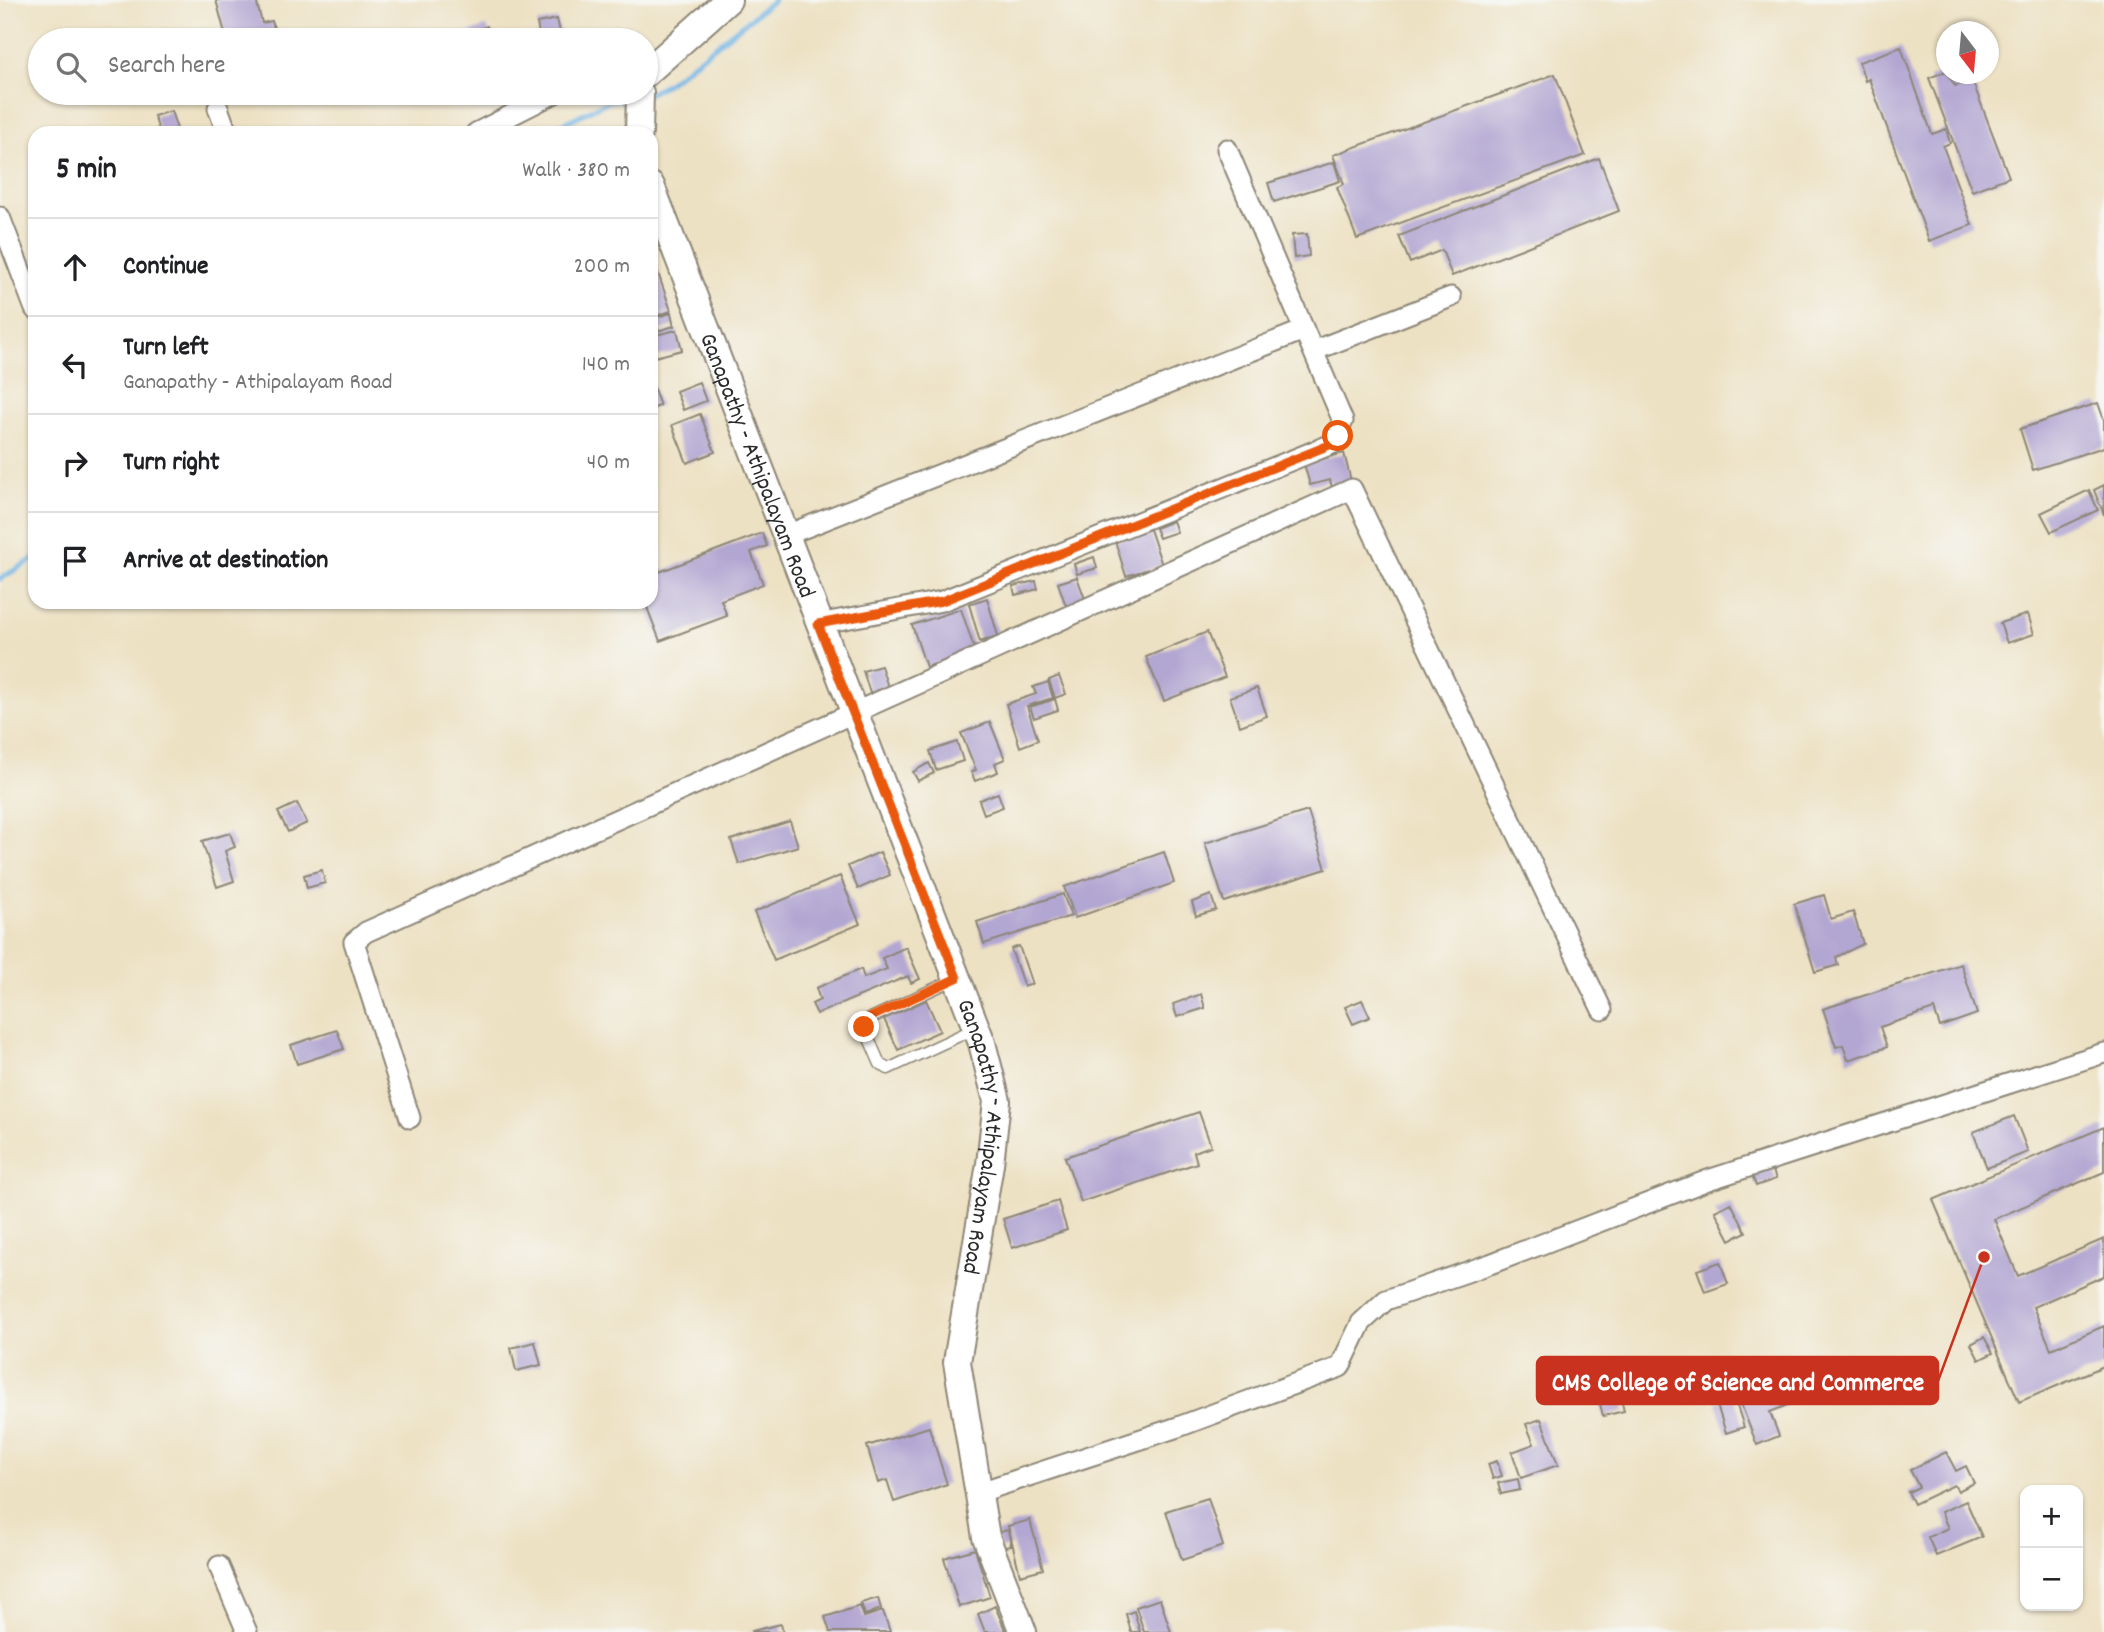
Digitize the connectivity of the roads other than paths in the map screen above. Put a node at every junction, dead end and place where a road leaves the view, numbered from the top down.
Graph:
1 (729, 0) edge
2 (658, 62) edge
3 (531, 105) edge
4 (640, 105) edge
5 (218, 108) dead end
6 (224, 126) edge
7 (490, 126) edge
8 (639, 126) edge
9 (1227, 149) dead end
10 (658, 204) edge
11 (0, 217) edge
12 (28, 291) edge
13 (1451, 297) dead end
14 (1304, 330) junction
15 (1313, 351) junction
16 (784, 536) junction
17 (818, 624) junction
18 (853, 714) junction
19 (957, 978) junction
20 (1602, 1010) dead end
21 (976, 1027) junction
22 (2104, 1053) edge
23 (410, 1118) dead end
24 (977, 1493) junction
25 (219, 1566) dead end
26 (247, 1632) edge
27 (1023, 1632) edge

1 - 2 main road
3 - 7 street
4 - 8 main road
5 - 6 street
9 - 14 street
10 - 16 main road, Ganapathy - Athipalayam Road
11 - 12 street
13 - 15 street
14 - 15 street
14 - 16 street
15 - 17 street
16 - 17 main road, Ganapathy - Athipalayam Road
17 - 18 main road, Ganapathy - Athipalayam Road
18 - 19 main road, Ganapathy - Athipalayam Road
18 - 20 street
18 - 23 street
19 - 21 main road, Ganapathy - Athipalayam Road
19 - 21 lane
21 - 24 main road, Ganapathy - Athipalayam Road
22 - 24 street
24 - 27 main road, Ganapathy - Athipalayam Road
25 - 26 street

